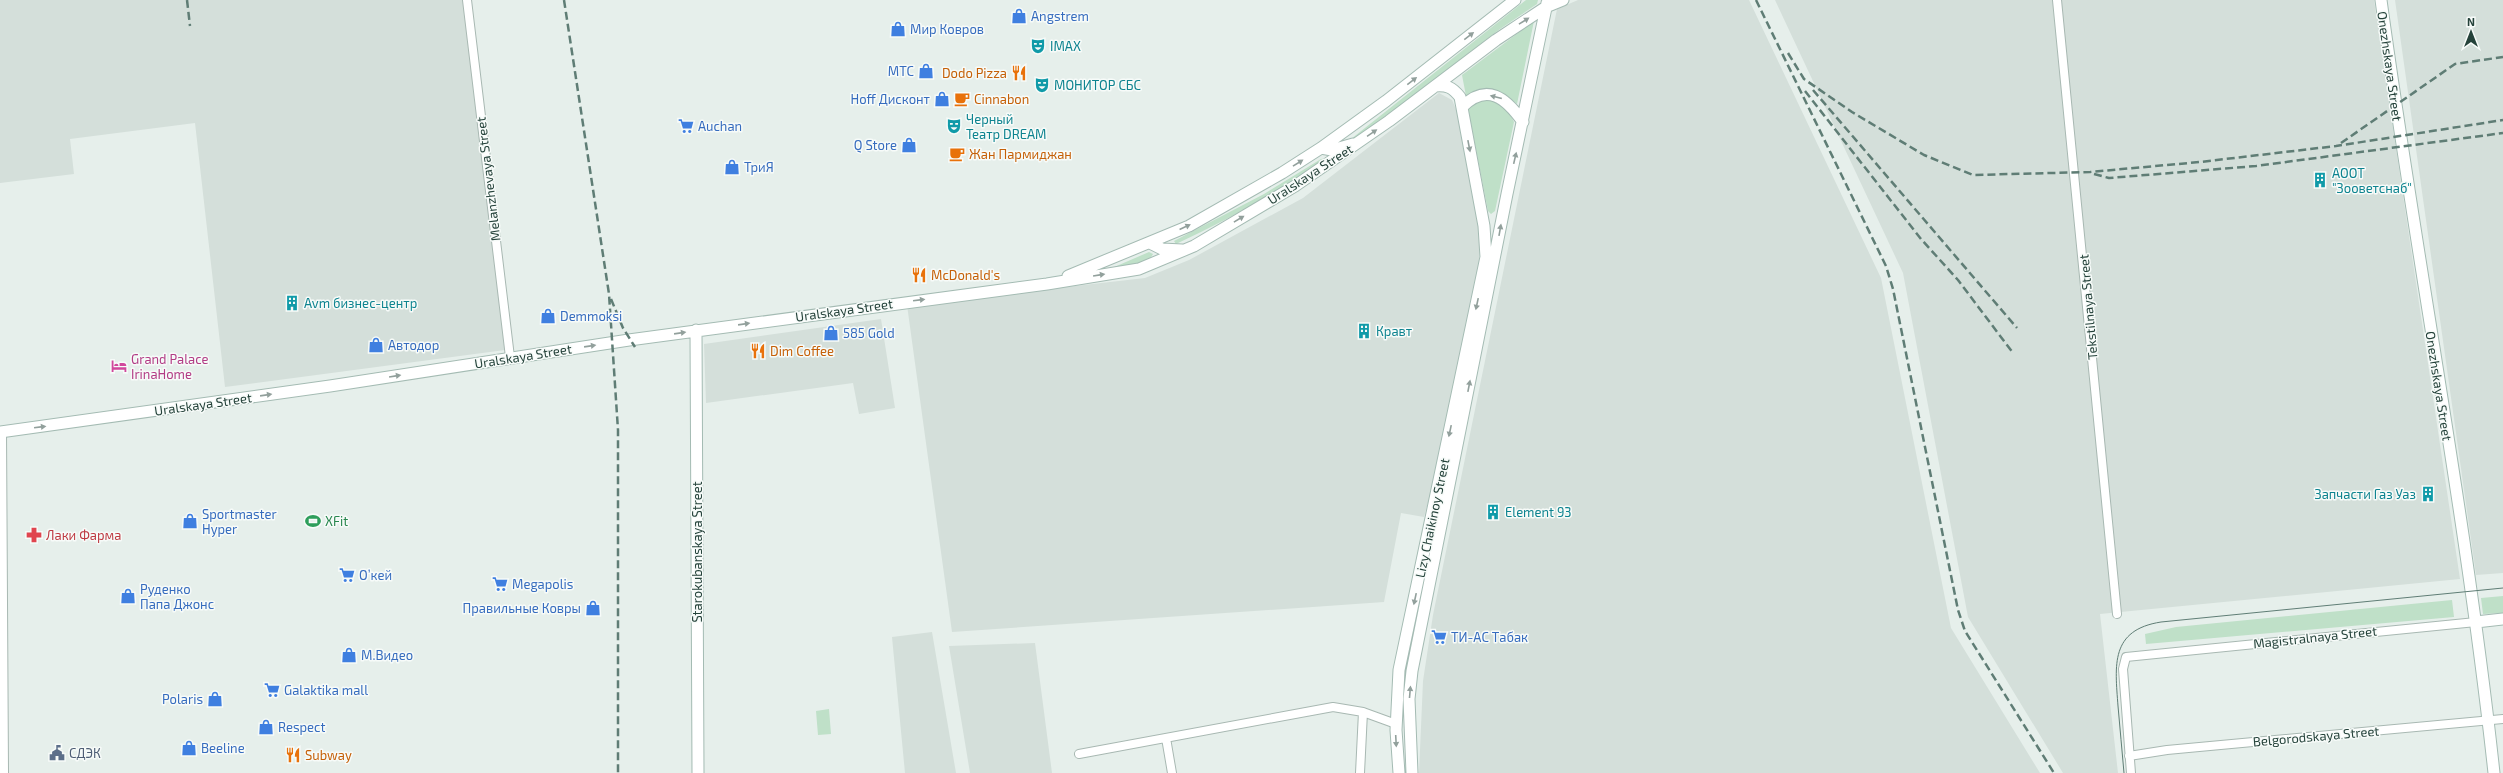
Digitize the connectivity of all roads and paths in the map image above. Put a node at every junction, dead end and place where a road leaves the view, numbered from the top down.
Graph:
1 (467, 0) edge
2 (1514, 0) edge
3 (1563, 0) edge
4 (2057, 0) edge
5 (2381, 0) edge
6 (1547, 4) edge
7 (1435, 86) junction
8 (1462, 107) junction
9 (1523, 122) junction
10 (1357, 143) junction
11 (1321, 148) junction
12 (1150, 243) junction
13 (1184, 250) junction
14 (1489, 266) junction
15 (1047, 284) junction
16 (696, 330) junction
17 (510, 357) junction
18 (1, 432) edge
19 (2116, 614) dead end
20 (2503, 619) edge
21 (2476, 622) junction
22 (1363, 712) junction
23 (2503, 719) edge
24 (2488, 720) junction
25 (1396, 724) junction
26 (1166, 738) junction
27 (1079, 754) dead end
28 (2129, 756) junction
29 (4, 773) edge
30 (698, 773) edge
31 (1172, 773) edge
32 (1360, 773) edge
33 (1399, 773) edge
34 (1412, 773) edge
35 (2131, 773) edge
36 (2494, 773) edge

1 - 17 street, Melanzhevaya Street
11 -> 2 main road, Uralskaya Street
3 - 6 main road, Uralskaya Street
4 - 19 street, Tekstilnaya Street
5 - 21 main road, Onezhskaya Street
7 -> 6 main road, Uralskaya Street
6 - 9 main road
7 - 8 main road
10 -> 7 main road, Uralskaya Street
9 -> 8 main road
8 -> 14 main road
14 -> 9 main road
10 - 11 main road
13 -> 10 main road, Uralskaya Street
12 -> 11 main road, Uralskaya Street
12 - 13 main road
12 - 15 main road, Uralskaya Street
15 -> 13 main road, Uralskaya Street
14 -> 25 main road, Lizy Chaikinoy Street
34 -> 14 main road, Lizy Chaikinoy Street
16 -> 15 main road, Uralskaya Street
17 -> 16 main road, Uralskaya Street
16 - 30 main road, Starokubanskaya Street
18 -> 17 main road, Uralskaya Street
18 - 29 street
20 - 21 main road, Magistralnaya Street
21 - 24 main road, Onezhskaya Street
21 - 28 street, Magistralnaya Street
22 - 25 street
22 - 26 street
22 - 32 street
23 - 24 street, Belgorodskaya Street
24 - 28 street, Belgorodskaya Street
24 - 36 main road, Onezhskaya Street
25 -> 33 main road, Lizy Chaikinoy Street
26 - 27 street
26 - 31 street
28 - 35 street

